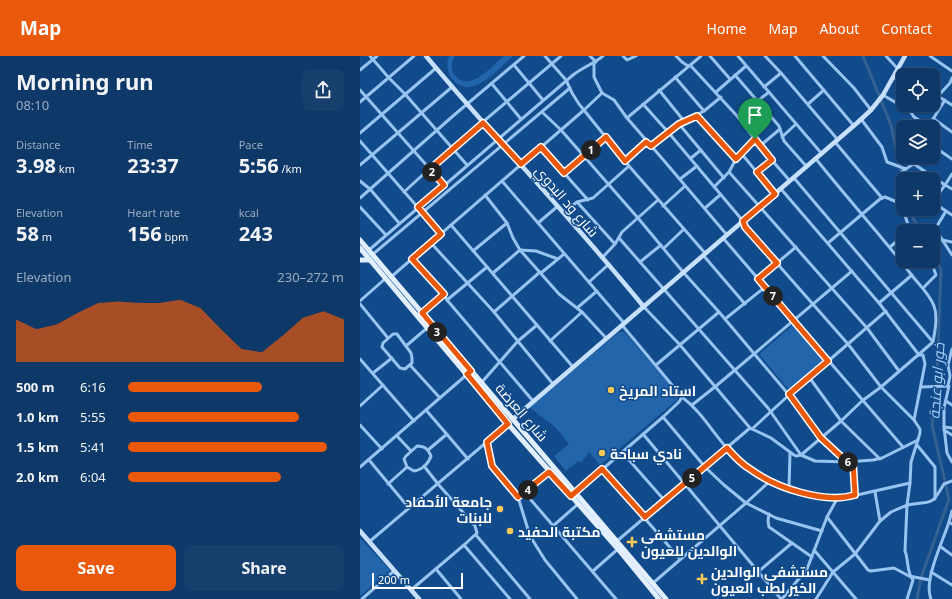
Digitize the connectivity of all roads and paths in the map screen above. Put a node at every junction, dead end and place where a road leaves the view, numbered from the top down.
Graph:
1 (377, 56) edge
2 (414, 56) edge
3 (426, 56) edge
4 (524, 56) edge
5 (545, 56) edge
6 (561, 56) edge
7 (590, 56) edge
8 (603, 56) edge
9 (623, 56) edge
10 (636, 56) edge
11 (676, 56) edge
12 (701, 56) edge
13 (710, 56) edge
14 (738, 56) edge
15 (765, 56) edge
16 (823, 56) edge
17 (886, 56) edge
18 (904, 56) edge
19 (930, 56) edge
20 (797, 57) edge
21 (372, 58) edge
22 (595, 62) junction
23 (552, 64) junction
24 (514, 65) junction
25 (689, 66) junction
26 (746, 66) junction
27 (436, 68) junction
28 (897, 68) joint
29 (360, 70) edge
30 (896, 70) edge
31 (952, 71) edge
32 (781, 73) junction
33 (735, 75) junction
34 (893, 77) junction
35 (389, 78) junction
36 (675, 78) junction
37 (952, 78) edge
38 (730, 79) junction
39 (896, 79) edge
40 (566, 80) junction
41 (530, 83) junction
42 (492, 84) junction
43 (951, 84) edge
44 (764, 86) junction
45 (452, 87) junction
46 (570, 88) junction
47 (360, 90) edge
48 (659, 90) junction
49 (824, 90) junction
50 (602, 92) junction
51 (716, 92) junction
52 (769, 92) junction
53 (406, 94) junction
54 (940, 94) edge
55 (883, 95) junction
56 (366, 97) junction
57 (721, 97) junction
58 (940, 97) edge
59 (543, 100) junction
60 (945, 100) junction
61 (758, 101) junction
62 (360, 102) edge
63 (507, 102) junction
64 (896, 103) edge
65 (467, 104) junction
66 (643, 104) junction
67 (808, 104) junction
68 (952, 105) edge
69 (872, 109) junction
70 (584, 110) junction
71 (704, 111) junction
72 (542, 112) junction
73 (911, 112) edge
74 (421, 113) junction
75 (382, 115) junction
76 (697, 116) junction
77 (738, 117) junction
78 (626, 118) junction
79 (522, 119) junction
80 (862, 119) junction
81 (934, 119) joint
82 (918, 120) edge
83 (684, 121) junction
84 (483, 123) junction
85 (679, 124) junction
86 (796, 124) junction
87 (854, 126) junction
88 (780, 129) junction
89 (437, 130) junction
90 (561, 130) junction
91 (668, 132) junction
92 (952, 132) edge
93 (360, 133) edge
94 (398, 133) junction
95 (606, 137) junction
96 (782, 137) junction
97 (498, 139) junction
98 (755, 139) junction
99 (360, 141) edge
100 (837, 141) junction
101 (646, 142) junction
102 (503, 145) junction
103 (651, 146) junction
104 (760, 146) junction
105 (541, 147) junction
106 (452, 148) junction
107 (701, 150) junction
108 (413, 151) junction
109 (940, 151) edge
110 (741, 153) junction
111 (372, 154) junction
112 (822, 154) junction
113 (584, 157) junction
114 (690, 158) junction
115 (736, 159) junction
116 (816, 159) junction
117 (952, 159) edge
118 (772, 160) junction
119 (625, 161) junction
120 (521, 164) junction
121 (914, 164) joint
122 (360, 165) edge
123 (467, 165) junction
124 (629, 166) junction
125 (697, 166) junction
126 (807, 167) junction
127 (430, 169) junction
128 (906, 169) junction
129 (729, 172) junction
130 (757, 172) junction
131 (904, 172) edge
132 (388, 173) junction
133 (564, 173) junction
134 (952, 174) edge
135 (724, 178) junction
136 (680, 179) junction
137 (792, 179) junction
138 (360, 181) edge
139 (502, 181) junction
140 (444, 185) junction
141 (608, 185) junction
142 (945, 185) junction
143 (686, 186) junction
144 (714, 187) junction
145 (370, 189) junction
146 (781, 189) junction
147 (952, 189) edge
148 (404, 192) junction
149 (775, 194) junction
150 (484, 195) junction
151 (720, 195) junction
152 (360, 198) edge
153 (882, 198) junction
154 (588, 200) junction
155 (658, 200) junction
156 (577, 202) junction
157 (896, 202) edge
158 (360, 206) edge
159 (558, 206) junction
160 (663, 206) junction
161 (418, 207) junction
162 (760, 207) junction
163 (705, 208) junction
164 (946, 211) junction
165 (423, 212) junction
166 (564, 213) junction
167 (862, 215) junction
168 (952, 215) edge
169 (638, 218) junction
170 (743, 221) junction
171 (399, 223) junction
172 (506, 223) junction
173 (538, 223) junction
174 (451, 225) junction
175 (684, 229) junction
176 (841, 233) junction
177 (441, 234) junction
178 (386, 235) junction
179 (952, 236) edge
180 (725, 237) junction
181 (619, 238) junction
182 (360, 240) edge
183 (942, 240) junction
184 (431, 242) junction
185 (896, 242) edge
186 (950, 242) edge
187 (828, 243) junction
188 (615, 244) junction
189 (661, 245) junction
190 (796, 247) junction
191 (890, 247) junction
192 (664, 248) junction
193 (520, 250) junction
194 (365, 251) edge
195 (473, 251) junction
196 (564, 254) junction
197 (704, 254) junction
198 (896, 254) edge
199 (952, 255) edge
200 (602, 258) junction
201 (412, 259) junction
202 (558, 259) junction
203 (360, 260) edge
204 (640, 262) junction
205 (777, 263) junction
206 (608, 265) junction
207 (487, 266) junction
208 (907, 268) edge
209 (934, 268) edge
210 (852, 271) junction
211 (683, 272) junction
212 (493, 273) junction
213 (540, 273) junction
214 (912, 276) junction
215 (388, 278) junction
216 (758, 279) junction
217 (468, 282) junction
218 (589, 282) junction
219 (765, 287) junction
220 (832, 288) junction
221 (923, 288) junction
222 (664, 289) junction
223 (597, 291) junction
224 (891, 292) junction
225 (444, 294) junction
226 (512, 296) junction
227 (446, 300) junction
228 (360, 303) edge
229 (879, 303) junction
230 (745, 304) junction
231 (813, 304) junction
232 (644, 307) junction
233 (577, 308) junction
234 (886, 311) junction
235 (494, 312) junction
236 (582, 312) junction
237 (719, 312) junction
238 (422, 313) junction
239 (725, 319) junction
240 (794, 320) junction
241 (623, 324) junction
242 (537, 325) junction
243 (428, 327) junction
244 (867, 328) junction
245 (699, 329) junction
246 (388, 338) junction
247 (606, 338) junction
248 (550, 340) junction
249 (518, 341) junction
250 (933, 342) junction
251 (848, 344) junction
252 (680, 345) junction
253 (406, 346) junction
254 (952, 351) edge
255 (754, 354) junction
256 (919, 355) junction
257 (392, 358) junction
258 (361, 361) edge
259 (828, 361) junction
260 (501, 362) junction
261 (410, 365) junction
262 (656, 365) junction
263 (572, 367) junction
264 (735, 370) junction
265 (899, 371) junction
266 (373, 373) junction
267 (469, 373) junction
268 (809, 377) junction
269 (481, 383) junction
270 (553, 384) junction
271 (383, 385) junction
272 (716, 386) junction
273 (950, 386) edge
274 (881, 387) junction
275 (921, 387) junction
276 (789, 394) junction
277 (682, 397) junction
278 (440, 398) junction
279 (533, 401) junction
280 (862, 401) junction
281 (946, 401) junction
282 (692, 405) junction
283 (952, 405) edge
284 (360, 406) edge
285 (426, 410) junction
286 (770, 411) junction
287 (663, 417) junction
288 (513, 420) junction
289 (914, 420) junction
290 (414, 421) junction
291 (841, 421) junction
292 (508, 424) junction
293 (360, 425) edge
294 (944, 428) junction
295 (952, 428) edge
296 (751, 429) junction
297 (447, 434) junction
298 (643, 434) junction
299 (952, 435) edge
300 (397, 436) junction
301 (821, 438) junction
302 (918, 440) junction
303 (487, 442) junction
304 (917, 445) junction
305 (903, 447) junction
306 (727, 448) junction
307 (382, 449) junction
308 (428, 450) junction
309 (411, 451) junction
310 (622, 452) junction
311 (790, 453) junction
312 (801, 455) junction
313 (468, 459) junction
314 (880, 459) junction
315 (369, 460) junction
316 (847, 462) junction
317 (853, 462) junction
318 (952, 462) edge
319 (424, 466) junction
320 (360, 467) edge
321 (407, 467) junction
322 (705, 467) junction
323 (602, 469) junction
324 (549, 472) junction
325 (770, 481) junction
326 (952, 481) edge
327 (910, 483) junction
328 (388, 484) junction
329 (438, 484) junction
330 (685, 484) junction
331 (789, 488) junction
332 (875, 492) junction
333 (525, 493) junction
334 (573, 494) junction
335 (855, 495) junction
336 (518, 497) junction
337 (837, 498) junction
338 (935, 499) junction
339 (665, 501) junction
340 (746, 503) junction
341 (578, 504) junction
342 (907, 505) junction
343 (409, 508) junction
344 (952, 511) edge
345 (769, 514) junction
346 (645, 517) junction
347 (827, 517) junction
348 (880, 521) junction
349 (951, 523) edge
350 (553, 526) junction
351 (719, 526) junction
352 (360, 531) edge
353 (822, 531) junction
354 (476, 535) junction
355 (617, 541) junction
356 (369, 542) junction
357 (792, 543) junction
358 (464, 545) junction
359 (941, 547) junction
360 (618, 549) junction
361 (814, 550) junction
362 (855, 554) junction
363 (952, 555) edge
364 (812, 557) junction
365 (680, 559) junction
366 (436, 569) junction
367 (394, 571) junction
368 (593, 571) junction
369 (758, 572) junction
370 (833, 572) junction
371 (931, 572) junction
372 (909, 576) junction
373 (930, 580) junction
374 (653, 583) junction
375 (952, 585) edge
376 (411, 590) junction
377 (659, 597) edge
378 (364, 599) edge
379 (419, 599) edge
380 (461, 599) edge
381 (510, 599) edge
382 (530, 599) edge
383 (577, 599) edge
384 (616, 599) edge
385 (666, 599) edge
386 (781, 599) edge
387 (816, 599) edge
388 (856, 599) edge
389 (907, 599) edge
390 (930, 599) edge

1 - 21 street
2 - 35 street
3 - 27 street, شارع ود البدوي
4 - 24 street
5 - 23 street
6 - 23 street
7 - 22 street
8 - 22 street
9 - 10 street
11 - 25 street
12 - 25 street
13 - 38 street
14 - 26 street
15 - 32 street
16 - 69 street
17 - 28 street
18 - 28 street
19 - 31 street
20 - 49 street
21 - 29 street
21 - 35 street
22 - 40 street
22 - 50 street
23 - 40 street
23 - 41 street
24 - 41 street
24 - 42 street
25 - 36 street
25 - 51 street
26 - 33 street
26 - 44 street
27 - 45 street, شارع ود البدوي
27 - 53 street
30 - 34 street
32 - 44 street
32 - 67 street
33 - 38 street
33 - 61 street
34 - 39 street
34 - 55 street
35 - 53 street
35 - 56 street
36 - 48 street
36 - 71 street
37 - 43 street
38 - 51 street
40 - 46 street
40 - 59 street
41 - 59 street
41 - 63 street
42 - 63 street
42 - 65 street
43 - 54 street
44 - 52 street
45 - 65 street, شارع ود البدوي
45 - 74 street
46 - 70 street
46 - 72 street
47 - 56 street
48 - 66 street
48 - 83 street
49 - 67 street
49 - 87 street
50 - 70 street
50 - 78 street
51 - 57 street
52 - 61 street
52 - 86 street
53 - 74 street
53 - 75 street
55 - 64 street
55 - 69 street
56 - 62 street
56 - 75 street
57 - 71 street
57 - 77 street
58 - 60 street
59 - 79 street
60 - 68 street
60 - 81 street
61 - 77 street
61 - 88 street
63 - 79 street
63 - 84 street
65 - 84 street, شارع ود البدوي
65 - 89 street
66 - 78 street
66 - 91 street
67 - 100 street
69 - 80 street
70 - 90 street
70 - 95 street
71 - 76 street
72 - 90 street
72 - 102 street
73 - 82 street
74 - 89 street
74 - 94 street
75 - 93 street
75 - 94 street
76 - 83 street
76 - 115 street
77 - 98 street
78 - 101 street
79 - 97 street
80 - 87 street
80 - 128 street
81 - 92 street
83 - 85 street
84 - 97 street, شارع ود البدوي
84 - 106 street
85 - 91 street
85 - 107 street
86 - 96 street
86 - 112 street
87 - 100 street
88 - 96 street
88 - 104 street
89 - 106 street
89 - 108 street
90 - 105 street
90 - 113 street
91 - 103 street
91 - 114 street
94 - 108 street
94 - 111 street
95 - 113 street
95 - 119 street
96 - 126 street
97 - 102 street, شارع ود البدوي
97 - 123 street
98 - 104 street
98 - 110 street
99 - 111 street
100 - 112 street
100 - 153 street
101 - 103 street
101 - 119 street
102 - 120 street, شارع ود البدوي
102 - 165 street
103 - 136 street
104 - 118 street
105 - 120 street
105 - 133 street
106 - 123 street
106 - 127 street
107 - 114 street
107 - 135 street
108 - 127 street
108 - 132 street
109 - 117 street
110 - 115 street
110 - 130 street
111 - 122 street
111 - 132 street
112 - 116 street
113 - 133 street
113 - 141 street
114 - 125 street
115 - 129 street
116 - 126 street
116 - 167 street
118 - 130 street
118 - 137 street
119 - 124 street
120 - 139 street
120 - 159 street, شارع ود البدوي
121 - 128 street
121 - 142 street
123 - 140 street
124 - 141 street
124 - 155 street
125 - 136 street
125 - 144 street
126 - 137 street
127 - 140 street
127 - 148 street
128 - 131 street
129 - 135 street
129 - 162 street
130 - 149 street
132 - 145 street
132 - 148 street
133 - 154 street
134 - 142 street
135 - 144 street
136 - 143 street
137 - 146 street
137 - 176 street
138 - 145 street
139 - 150 street
139 - 173 street
140 - 161 street
141 - 154 street
141 - 169 street
142 - 147 street
142 - 164 street
143 - 160 street
143 - 163 street
144 - 151 street
145 - 152 street
145 - 171 street
146 - 149 street
146 - 187 street
148 - 161 street
149 - 162 street
150 - 172 street
150 - 174 street
151 - 163 street
151 - 170 street
153 - 157 street
153 - 167 street
154 - 156 street
155 - 160 street
155 - 169 street
156 - 166 street
156 - 188 street
158 - 178 street
159 - 166 street, شارع ود البدوي
159 - 173 street
160 - 175 street
161 - 165 street
161 - 171 street
162 - 170 street
162 - 190 street
163 - 180 street
164 - 168 street
164 - 183 street
165 - 177 street
165 - 194 street
166 - 200 street, شارع ود البدوي
167 - 176 street
167 - 191 street
169 - 181 street
169 - 189 street
170 - 180 street
170 - 205 street
171 - 178 street
172 - 193 street
172 - 195 street
173 - 196 street
174 - 177 street
174 - 195 street
175 - 192 street
175 - 197 street
176 - 187 street
176 - 224 street
177 - 184 street
178 - 194 street
179 - 186 street
180 - 197 street
180 - 216 street
181 - 188 street
181 - 204 street
182 - 194 main road, شارع العرضة
183 - 186 street
183 - 199 street
184 - 201 street
184 - 217 street
185 - 191 street
187 - 210 street
188 - 200 street
189 - 192 street
189 - 204 street
190 - 205 street
190 - 220 street
191 - 198 street
192 - 211 street
193 - 202 street
193 - 212 street
193 - 213 street
194 - 203 main road
194 - 215 main road, شارع العرضة
195 - 207 street
196 - 202 street
196 - 218 street
197 - 211 street
197 - 230 street
200 - 206 street, شارع ود البدوي
201 - 215 street
201 - 225 street
202 - 213 street
204 - 222 street
205 - 216 street
205 - 231 street
206 - 218 street
206 - 232 street, شارع ود البدوي
207 - 212 street
207 - 217 street
208 - 214 street
209 - 221 street
210 - 220 street
210 - 229 street
211 - 222 street
211 - 237 street
212 - 226 street
213 - 226 street
213 - 233 street
214 - 221 street
214 - 224 street
215 - 228 street
215 - 238 main road, شارع العرضة
215 - 243 main road, شارع العرضة
216 - 219 street
217 - 227 street
217 - 235 street
218 - 223 street
219 - 230 street
219 - 240 street
220 - 231 street
220 - 244 street
221 - 250 street
222 - 232 street
222 - 245 street
223 - 233 street
223 - 241 street
224 - 229 street
224 - 250 street
225 - 227 street
225 - 238 street
226 - 235 street
226 - 242 street
227 - 260 street
228 - 246 street
229 - 234 street
230 - 239 street
231 - 240 street
231 - 251 street
232 - 241 street
232 - 252 street
233 - 236 street
234 - 244 street
234 - 256 street
235 - 249 street
236 - 247 street
236 - 248 street
237 - 239 street
237 - 245 street
238 - 267 main road, شارع العرضة
239 - 255 street
240 - 255 street
240 - 259 street
241 - 247 street
241 - 262 street
242 - 248 street
242 - 249 street
243 - 253 street
243 - 267 main road, شارع العرضة
244 - 251 street
244 - 265 street
245 - 252 street
245 - 264 street
246 - 253 street
246 - 257 street
247 - 263 street
248 - 263 street
249 - 260 street
249 - 270 street
250 - 256 street
251 - 259 street
251 - 274 street
252 - 262 street
252 - 272 street
253 - 261 street
254 - 273 street
255 - 264 street
255 - 276 street
256 - 265 street
256 - 275 street
257 - 261 street
257 - 266 street
258 - 266 street
259 - 268 street
259 - 280 street
260 - 269 street
260 - 279 street
261 - 278 street
262 - 277 street
263 - 270 street
264 - 272 street
264 - 286 street
265 - 274 street
266 - 271 street
267 - 269 main road, شارع العرضة
267 - 278 street
267 - 292 main road, شارع العرضة
268 - 276 street
268 - 291 street
269 - 288 main road, شارع العرضة
270 - 279 street
271 - 284 street
271 - 290 street
272 - 282 street
272 - 296 street
273 - 275 street
273 - 281 street
274 - 280 street
274 - 289 street
275 - 289 street
276 - 286 street
276 - 301 street
277 - 282 street
277 - 287 street
278 - 285 street
279 - 288 street
280 - 291 street
280 - 305 street
281 - 283 street
281 - 294 street
282 - 306 street
285 - 290 street
285 - 297 street
286 - 296 street
286 - 312 street
287 - 298 street
287 - 322 street
288 - 334 main road, شارع العرضة
289 - 302 street
290 - 300 street
291 - 301 street
291 - 314 street
292 - 303 street
292 - 324 main road, شارع العرضة
293 - 307 street
294 - 295 street
294 - 299 street
294 - 318 street
296 - 306 street
296 - 311 street
297 - 308 street
297 - 313 street
298 - 310 street
298 - 330 street
300 - 307 street
300 - 309 street
301 - 312 street
301 - 316 street
302 - 304 street
302 - 305 street
303 - 313 street
303 - 336 street
304 - 327 street
304 - 338 street
305 - 314 street
306 - 322 street
306 - 325 street
307 - 315 street
308 - 309 street
308 - 319 street
309 - 321 street
310 - 323 street
310 - 339 street
311 - 312 street
311 - 331 street
312 - 316 street
313 - 329 street
314 - 317 street
315 - 320 street
315 - 328 street
316 - 317 street
317 - 335 street
319 - 321 street
319 - 329 street
321 - 328 street
322 - 330 street
322 - 340 street
323 - 334 street
323 - 346 street
324 - 333 street
324 - 334 main road, شارع العرضة
325 - 331 street
325 - 340 street
326 - 338 street
327 - 332 street
327 - 342 street
328 - 343 street
329 - 343 street
329 - 354 street
330 - 339 street
330 - 351 street
331 - 337 street
332 - 335 street
332 - 348 street
333 - 336 street
333 - 350 street
334 - 341 main road, شارع العرضة
334 - 355 main road, شارع العرضة
335 - 337 street
336 - 383 street
337 - 347 street
338 - 342 street
339 - 346 street
340 - 345 street
340 - 351 street
341 - 350 street
341 - 360 main road, شارع العرضة
342 - 348 street
342 - 372 street
343 - 356 street
344 - 349 street
345 - 353 street
345 - 357 street
346 - 355 street
346 - 365 street
347 - 353 street
347 - 362 street
348 - 362 street
349 - 359 street
350 - 368 street
351 - 365 street
351 - 369 street
352 - 356 street
353 - 361 street
354 - 358 street
354 - 382 street
355 - 374 main road, شارع العرضة
356 - 367 street
357 - 364 street
357 - 369 street
358 - 366 street
358 - 381 street
359 - 363 street
359 - 371 street
360 - 368 street
360 - 377 main road, شارع العرضة
361 - 364 street
361 - 370 street
362 - 370 street
362 - 372 street
364 - 386 street
365 - 374 street
366 - 376 street
366 - 380 street
367 - 376 street
367 - 378 street
368 - 384 street
369 - 386 street
370 - 387 street
370 - 388 street
371 - 373 street
371 - 375 street
372 - 373 street
372 - 389 street
373 - 390 street
374 - 377 main road, شارع العرضة
376 - 379 street
377 - 385 main road, شارع العرضة

